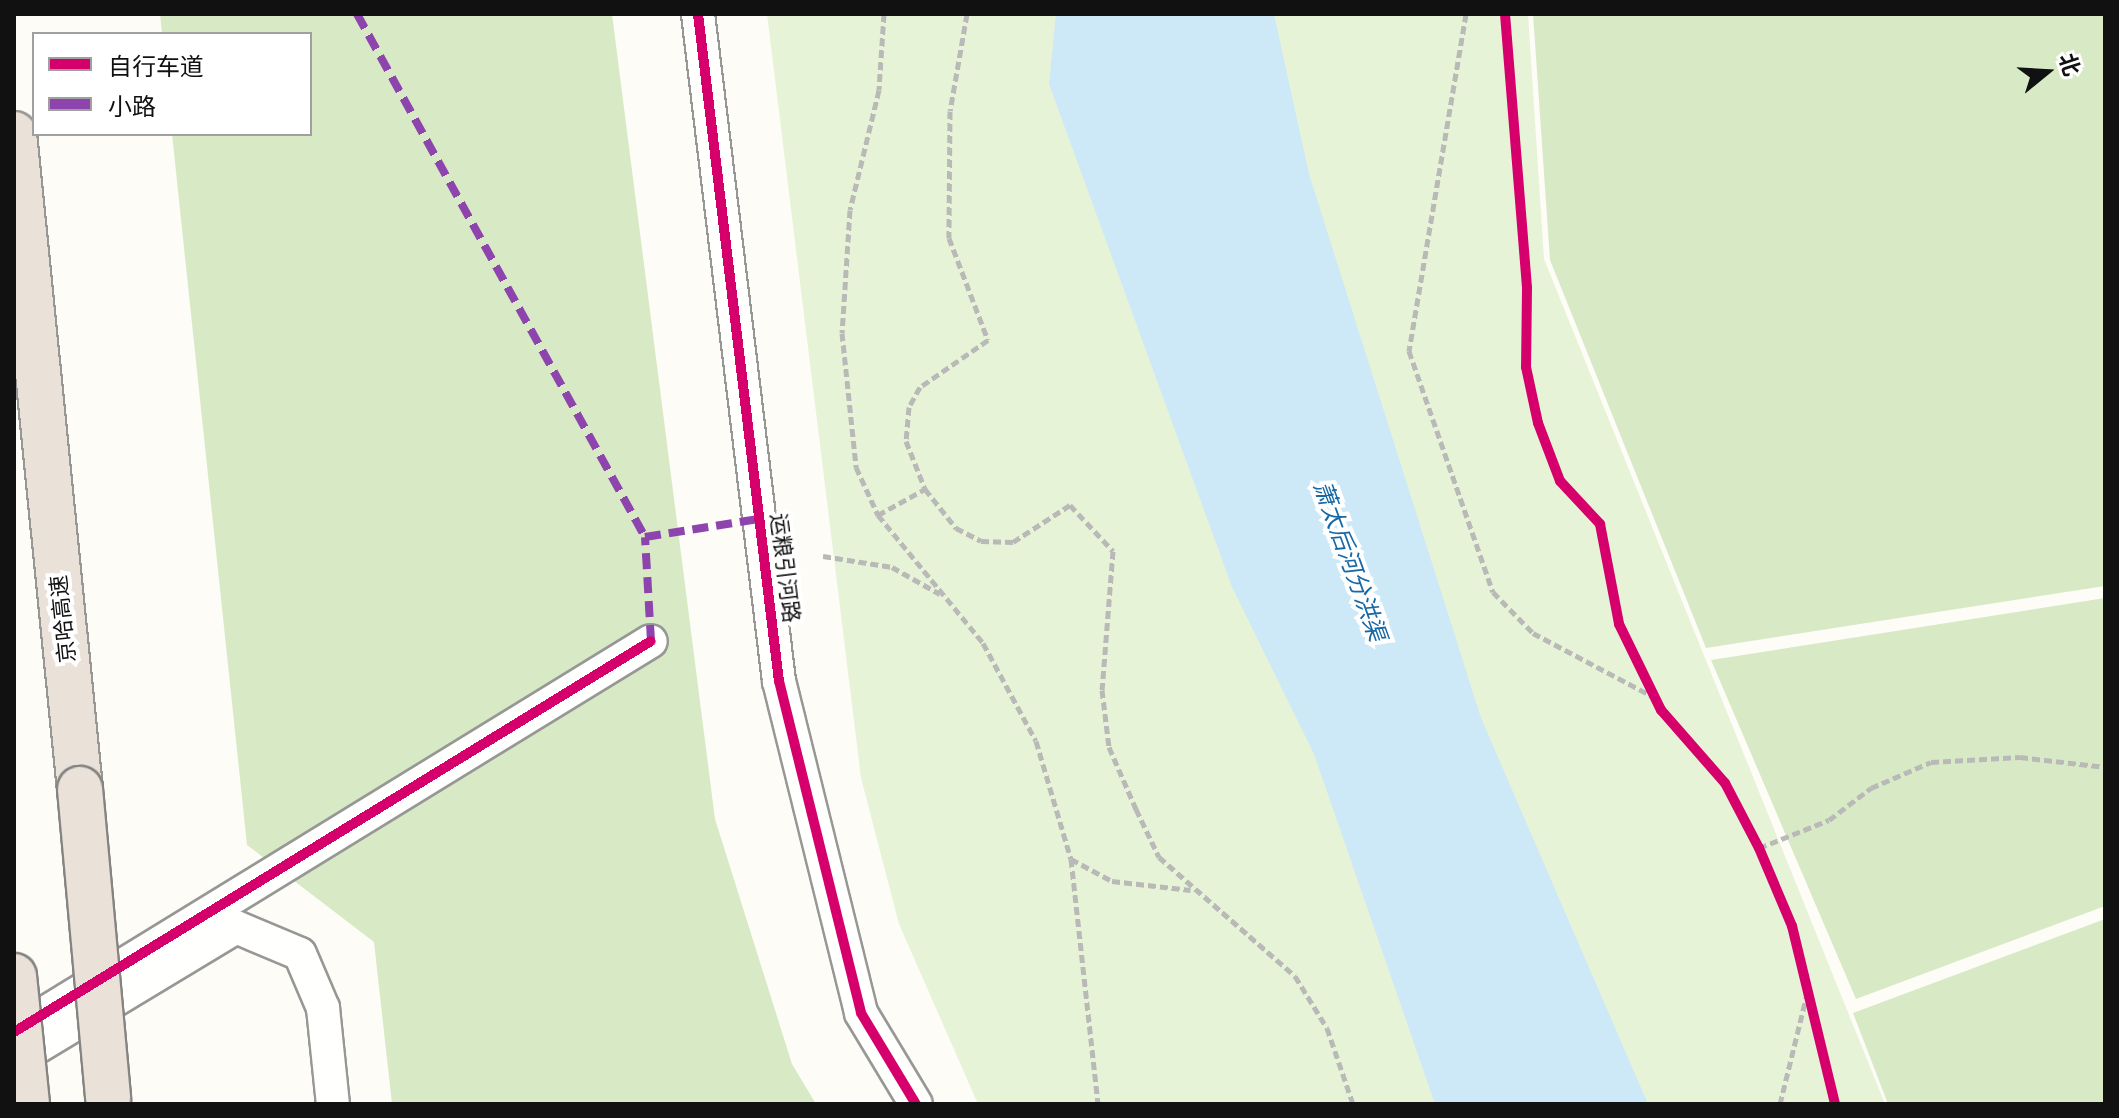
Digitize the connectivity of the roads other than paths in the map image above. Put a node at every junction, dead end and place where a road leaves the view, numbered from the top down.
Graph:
1 (698, 14) edge
2 (14, 134) edge
3 (651, 641) dead end
4 (14, 976) edge
5 (14, 1032) edge
6 (14, 1061) edge
7 (108, 1102) edge
8 (27, 1104) edge
9 (333, 1104) edge
10 (916, 1104) edge

1 - 10 street, 运粮引河路
2 - 7 highway, 京哈高速, bridge
3 - 5 street
4 - 8 highway, bridge
6 - 9 street

